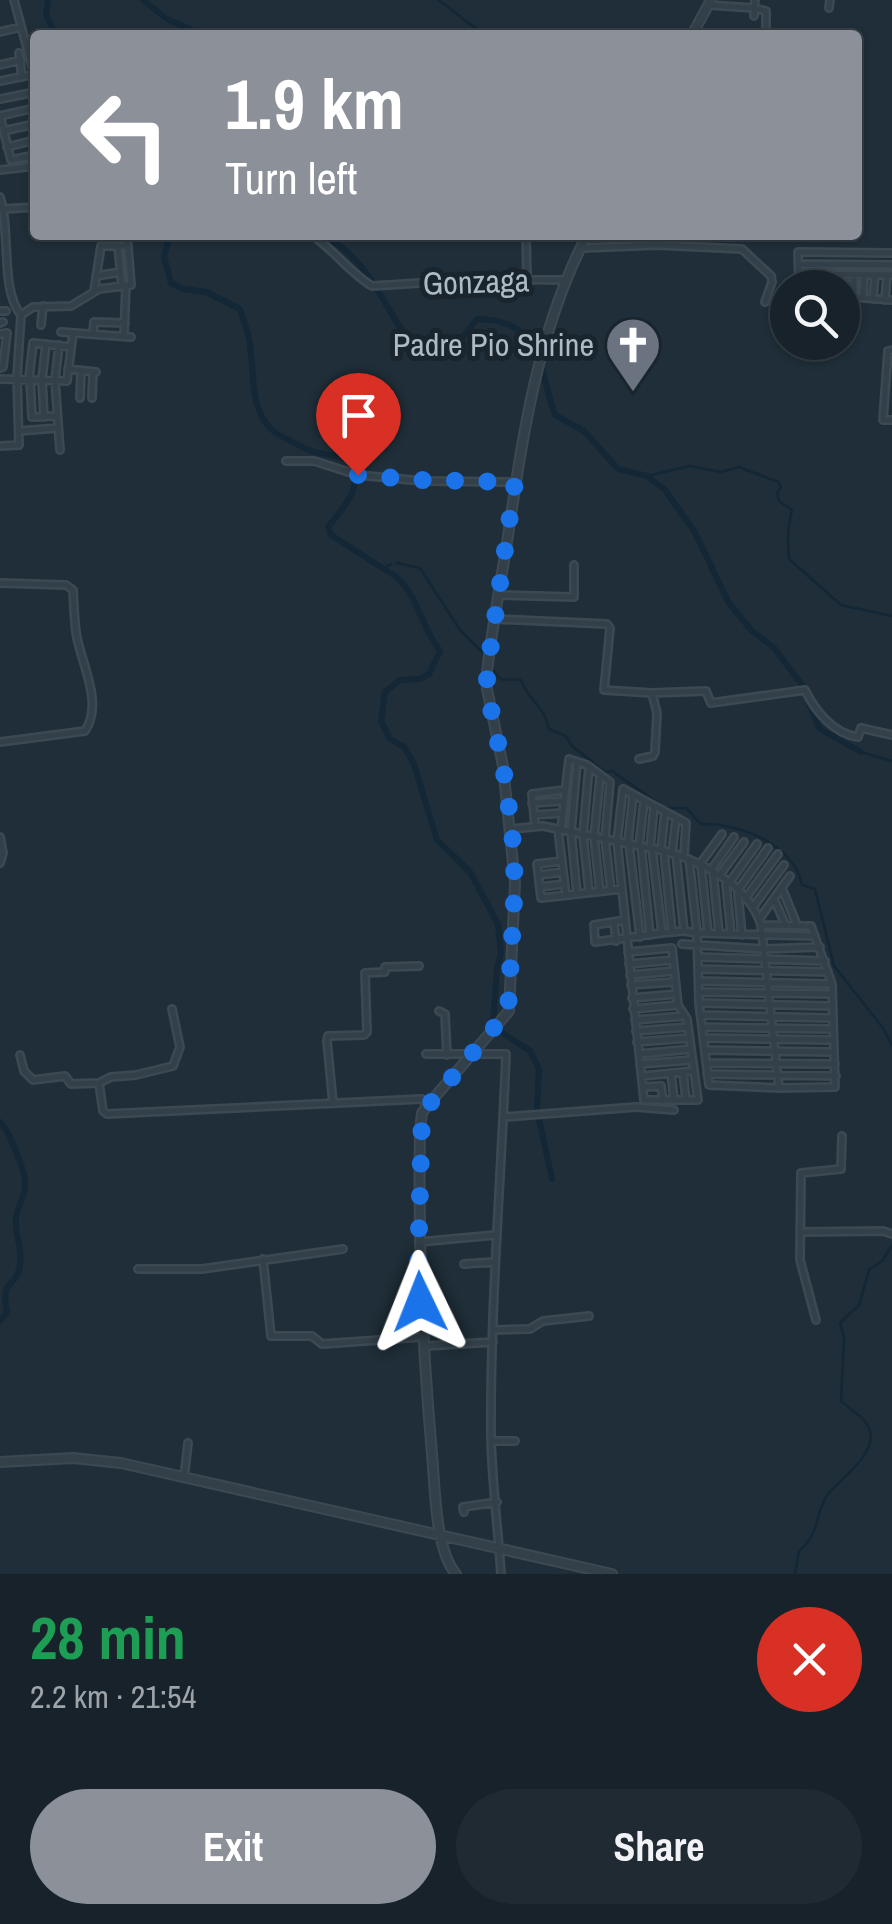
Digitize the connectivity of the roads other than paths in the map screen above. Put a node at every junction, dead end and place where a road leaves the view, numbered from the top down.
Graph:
1 (14, 0) edge
2 (755, 0) edge
3 (710, 2) edge
4 (754, 12) junction
5 (22, 27) junction
6 (695, 30) edge
7 (766, 30) edge
8 (0, 32) edge
9 (30, 56) edge
10 (0, 65) edge
11 (30, 75) edge
12 (22, 77) junction
13 (3, 81) edge
14 (30, 93) edge
15 (10, 96) junction
16 (0, 99) edge
17 (30, 109) edge
18 (0, 116) edge
19 (30, 125) edge
20 (3, 131) junction
21 (30, 141) edge
22 (7, 147) junction
23 (30, 156) edge
24 (30, 167) edge
25 (0, 170) edge
26 (0, 197) edge
27 (30, 208) edge
28 (4, 210) junction
29 (3, 229) edge
30 (127, 240) edge
31 (320, 240) edge
32 (526, 240) edge
33 (584, 240) edge
34 (118, 246) junction
35 (128, 246) junction
36 (580, 248) junction
37 (855, 252) junction
38 (3, 253) edge
39 (892, 253) edge
40 (799, 264) junction
41 (854, 264) junction
42 (892, 264) edge
43 (799, 270) edge
44 (854, 270) edge
45 (120, 272) junction
46 (860, 275) edge
47 (864, 275) junction
48 (875, 275) junction
49 (890, 275) edge
50 (96, 276) junction
51 (527, 278) junction
52 (566, 280) junction
53 (124, 286) junction
54 (94, 291) junction
55 (860, 297) edge
56 (863, 298) junction
57 (873, 299) junction
58 (889, 300) edge
59 (766, 302) dead end
60 (43, 306) junction
61 (99, 311) dead end
62 (112, 311) dead end
63 (21, 315) junction
64 (99, 322) junction
65 (112, 322) junction
66 (125, 323) junction
67 (41, 325) dead end
68 (4, 328) edge
69 (62, 332) dead end
70 (73, 333) junction
71 (92, 334) junction
72 (46, 344) junction
73 (59, 345) junction
74 (72, 346) junction
75 (3, 349) edge
76 (892, 350) edge
77 (18, 351) junction
78 (0, 368) edge
79 (889, 368) edge
80 (68, 369) junction
81 (81, 371) junction
82 (17, 377) junction
83 (0, 379) edge
84 (29, 379) junction
85 (42, 380) junction
86 (55, 380) junction
87 (80, 398) dead end
88 (92, 398) dead end
89 (44, 416) junction
90 (58, 416) junction
91 (892, 420) edge
92 (58, 428) junction
93 (19, 431) junction
94 (0, 446) edge
95 (60, 450) dead end
96 (286, 461) dead end
97 (515, 482) junction
98 (574, 565) dead end
99 (0, 583) edge
100 (499, 596) junction
101 (494, 618) junction
102 (652, 694) junction
103 (892, 735) edge
104 (0, 742) edge
105 (639, 759) dead end
106 (577, 762) junction
107 (589, 766) junction
108 (600, 777) junction
109 (564, 790) junction
110 (632, 796) junction
111 (644, 801) junction
112 (563, 802) junction
113 (532, 804) junction
114 (654, 807) junction
115 (665, 812) junction
116 (562, 813) junction
117 (534, 816) junction
118 (676, 818) junction
119 (535, 826) junction
120 (512, 829) junction
121 (559, 830) junction
122 (571, 832) junction
123 (583, 834) junction
124 (722, 834) dead end
125 (0, 837) edge
126 (594, 837) junction
127 (734, 838) dead end
128 (605, 839) junction
129 (617, 842) junction
130 (744, 842) dead end
131 (629, 844) junction
132 (757, 844) dead end
133 (640, 846) junction
134 (651, 848) junction
135 (768, 848) dead end
136 (662, 851) junction
137 (674, 854) junction
138 (778, 854) dead end
139 (686, 858) junction
140 (562, 861) junction
141 (0, 862) edge
142 (701, 864) junction
143 (784, 866) dead end
144 (563, 872) junction
145 (539, 875) junction
146 (720, 876) junction
147 (790, 876) dead end
148 (564, 884) junction
149 (540, 886) junction
150 (782, 888) junction
151 (622, 889) junction
152 (611, 890) junction
153 (600, 891) junction
154 (738, 891) junction
155 (588, 892) junction
156 (577, 894) junction
157 (566, 895) junction
158 (774, 899) junction
159 (745, 900) junction
160 (752, 908) junction
161 (766, 910) junction
162 (625, 920) junction
163 (614, 922) junction
164 (761, 922) junction
165 (604, 923) junction
166 (773, 925) junction
167 (785, 925) junction
168 (797, 925) junction
169 (684, 931) junction
170 (672, 932) junction
171 (662, 933) junction
172 (697, 933) junction
173 (708, 933) junction
174 (719, 934) junction
175 (731, 934) junction
176 (650, 935) junction
177 (742, 935) junction
178 (763, 936) junction
179 (815, 936) junction
180 (640, 937) junction
181 (616, 940) junction
182 (627, 940) junction
183 (605, 942) junction
184 (682, 944) dead end
185 (698, 945) junction
186 (820, 948) junction
187 (764, 949) junction
188 (628, 952) junction
189 (698, 957) junction
190 (673, 960) junction
191 (825, 960) junction
192 (766, 961) junction
193 (630, 964) junction
194 (419, 966) dead end
195 (698, 969) junction
196 (674, 971) junction
197 (766, 972) junction
198 (828, 972) junction
199 (630, 975) junction
200 (698, 981) junction
201 (676, 982) junction
202 (832, 984) junction
203 (768, 985) junction
204 (631, 986) junction
205 (699, 992) junction
206 (677, 994) junction
207 (832, 994) junction
208 (769, 996) junction
209 (632, 998) junction
210 (699, 1003) junction
211 (678, 1005) junction
212 (831, 1006) junction
213 (770, 1008) junction
214 (172, 1009) dead end
215 (633, 1009) junction
216 (439, 1011) dead end
217 (701, 1015) junction
218 (685, 1016) junction
219 (771, 1018) junction
220 (831, 1018) junction
221 (634, 1020) junction
222 (688, 1026) junction
223 (702, 1026) junction
224 (831, 1028) junction
225 (772, 1030) junction
226 (636, 1031) junction
227 (690, 1038) junction
228 (704, 1038) junction
229 (831, 1040) junction
230 (773, 1041) junction
231 (638, 1042) junction
232 (691, 1049) junction
233 (705, 1050) junction
234 (832, 1052) junction
235 (774, 1053) junction
236 (426, 1054) dead end
237 (472, 1054) junction
238 (639, 1054) junction
239 (20, 1055) dead end
240 (447, 1055) junction
241 (692, 1060) junction
242 (706, 1063) junction
243 (640, 1064) junction
244 (835, 1064) junction
245 (776, 1065) junction
246 (694, 1071) junction
247 (683, 1072) junction
248 (671, 1073) junction
249 (708, 1074) junction
250 (642, 1076) junction
251 (777, 1076) junction
252 (836, 1076) junction
253 (99, 1083) junction
254 (643, 1088) junction
255 (778, 1088) junction
256 (686, 1100) junction
257 (663, 1101) junction
258 (674, 1101) junction
259 (333, 1102) junction
260 (426, 1106) junction
261 (674, 1110) dead end
262 (504, 1117) junction
263 (842, 1136) dead end
264 (800, 1232) junction
265 (892, 1234) edge
266 (495, 1235) junction
267 (418, 1242) junction
268 (343, 1249) dead end
269 (263, 1259) junction
270 (494, 1262) junction
271 (464, 1264) dead end
272 (138, 1270) dead end
273 (588, 1316) dead end
274 (816, 1320) dead end
275 (493, 1330) junction
276 (423, 1342) junction
277 (492, 1342) junction
278 (515, 1441) dead end
279 (491, 1442) junction
280 (188, 1443) dead end
281 (0, 1462) edge
282 (184, 1478) junction
283 (496, 1502) junction
284 (464, 1512) dead end
285 (442, 1536) junction
286 (500, 1549) junction
287 (456, 1574) edge
288 (501, 1574) edge
289 (612, 1574) edge

1 - 5 street
2 - 4 street
3 - 4 street
3 - 6 street
4 - 7 street
5 - 8 street
5 - 9 street
10 - 12 street
11 - 12 street
12 - 13 street
13 - 15 street
14 - 15 street
15 - 16 street
17 - 18 street
18 - 20 street
19 - 20 street
20 - 22 street
21 - 22 street
22 - 23 street
24 - 25 street
26 - 28 street
27 - 28 street
28 - 29 street
29 - 38 street
30 - 35 street
31 - 51 street, Gonzaga
32 - 51 street
33 - 36 street
34 - 35 street
34 - 45 street
34 - 50 street
35 - 53 street
36 - 52 street
36 - 59 street
37 - 39 street
37 - 40 street
37 - 41 street
38 - 63 street
40 - 41 street
40 - 43 street
41 - 42 street
41 - 44 street
45 - 50 street
45 - 53 street
46 - 47 street
47 - 48 street
47 - 56 street
48 - 49 street
48 - 57 street
49 - 58 street
50 - 54 street
51 - 52 street, Gonzaga
52 - 97 street
53 - 54 street
53 - 66 street
54 - 60 street
55 - 56 street
56 - 57 street
57 - 58 street
60 - 63 street
60 - 67 street
61 - 64 street
62 - 65 street
63 - 77 street
64 - 65 street
64 - 71 street
65 - 66 street
66 - 71 street
68 - 75 street
69 - 70 street
70 - 71 street
70 - 74 street
72 - 73 street
72 - 84 street
72 - 85 street
73 - 74 street
73 - 86 street
74 - 80 street
75 - 77 street
75 - 78 street
76 - 79 street
77 - 82 street
79 - 91 street
80 - 81 street
80 - 86 street
81 - 87 street
81 - 88 street
82 - 83 street
82 - 84 street
82 - 93 street
84 - 85 street
84 - 89 street
85 - 86 street
85 - 89 street
86 - 90 street
89 - 90 street
90 - 92 street
92 - 93 street
92 - 95 street
93 - 94 street
96 - 97 street
97 - 100 street
98 - 100 street
99 - 104 street
100 - 101 street
101 - 102 street
101 - 120 street
102 - 103 street
102 - 105 street
106 - 107 street
106 - 109 street
106 - 122 street
107 - 108 street
107 - 123 street
108 - 126 street
108 - 128 street
109 - 112 street
109 - 113 street
110 - 111 street
110 - 129 street
110 - 131 street
111 - 114 street
111 - 133 street
112 - 113 street
112 - 116 street
113 - 117 street
114 - 115 street
114 - 134 street
115 - 118 street
115 - 136 street
116 - 117 street
116 - 121 street
117 - 119 street
118 - 137 street
118 - 139 street
119 - 120 street
119 - 121 street
120 - 237 street
121 - 122 street
121 - 140 street
122 - 123 street
122 - 156 street
123 - 126 street
123 - 155 street
124 - 142 street
125 - 141 street
126 - 128 street
126 - 153 street
127 - 146 street
128 - 129 street
128 - 152 street
129 - 131 street
129 - 151 street
130 - 146 street
131 - 133 street
131 - 180 street
132 - 146 street
133 - 134 street
133 - 176 street
134 - 136 street
134 - 171 street
135 - 154 street
136 - 137 street
136 - 170 street
137 - 139 street
137 - 169 street
138 - 159 street
139 - 142 street
139 - 172 street
140 - 144 street
140 - 145 street
142 - 146 street
142 - 173 street
143 - 160 street
144 - 145 street
144 - 148 street
145 - 149 street
146 - 154 street
146 - 174 street
146 - 175 street
147 - 150 street
148 - 149 street
148 - 157 street
149 - 157 street
150 - 158 street
150 - 168 street
151 - 152 street
151 - 162 street
152 - 153 street
153 - 155 street
154 - 159 street
154 - 177 street
155 - 156 street
156 - 157 street
158 - 161 street
158 - 167 street
159 - 160 street
160 - 164 street
161 - 164 street
161 - 166 street
162 - 163 street
162 - 182 street
163 - 165 street
163 - 181 street
164 - 166 street
164 - 178 street
165 - 183 street
165 - 183 street
166 - 167 street
167 - 168 street
168 - 179 street
169 - 170 street
169 - 172 street
170 - 171 street
171 - 176 street
172 - 173 street
172 - 185 street
173 - 174 street
174 - 175 street
175 - 177 street
176 - 180 street
177 - 178 street
178 - 179 street
178 - 187 street
179 - 186 street
180 - 182 street
181 - 182 street
181 - 183 street
182 - 188 street
184 - 185 street
185 - 187 street
185 - 189 street
186 - 187 street
186 - 191 street
187 - 192 street
188 - 190 street
188 - 193 street
189 - 192 street
189 - 195 street
190 - 193 street
190 - 196 street
191 - 192 street
191 - 198 street
192 - 197 street
193 - 199 street
194 - 259 street
195 - 197 street
195 - 200 street
196 - 199 street
196 - 201 street
197 - 198 street
197 - 203 street
198 - 202 street
199 - 204 street
200 - 203 street
200 - 205 street
201 - 204 street
201 - 206 street
202 - 203 street
202 - 207 street
203 - 208 street
204 - 209 street
205 - 208 street
205 - 210 street
206 - 209 street
206 - 211 street
207 - 208 street
207 - 212 street
208 - 213 street
209 - 215 street
210 - 213 street
210 - 217 street
211 - 215 street
211 - 218 street
212 - 213 street
212 - 220 street
213 - 219 street
214 - 253 street
215 - 221 street
216 - 240 street
217 - 219 street
217 - 223 street
218 - 221 street
218 - 222 street
219 - 220 street
219 - 225 street
220 - 224 street
221 - 226 street
222 - 226 street
222 - 227 street
223 - 225 street
223 - 228 street
224 - 225 street
224 - 229 street
225 - 230 street
226 - 231 street
227 - 231 street
227 - 232 street
228 - 230 street
228 - 233 street
229 - 230 street
229 - 234 street
230 - 235 street
231 - 238 street
232 - 238 street
232 - 241 street
233 - 235 street
233 - 242 street
234 - 235 street
234 - 244 street
235 - 245 street
236 - 240 street
237 - 240 street
237 - 260 street
237 - 262 street
238 - 243 street
239 - 253 street
241 - 243 street
241 - 246 street
242 - 245 street
242 - 249 street
243 - 250 street
244 - 245 street
244 - 252 street
245 - 251 street
246 - 247 street
246 - 256 street
247 - 248 street
247 - 256 street
248 - 250 street
248 - 258 street
249 - 251 street
249 - 255 street
250 - 254 street
251 - 252 street
251 - 255 street
252 - 255 street
253 - 259 street
254 - 257 street
254 - 257 street
256 - 258 street
257 - 258 street
259 - 260 street
260 - 267 street
261 - 262 street
262 - 266 street
263 - 264 street
264 - 265 street
264 - 274 street
266 - 267 street
266 - 270 street
267 - 276 street
268 - 269 street
269 - 272 street
269 - 276 street
270 - 271 street
270 - 275 street
273 - 275 street
275 - 277 street
276 - 277 street
276 - 285 street
277 - 279 street
278 - 279 street
279 - 283 street
280 - 282 street
281 - 282 street
282 - 285 street
283 - 284 street
283 - 286 street
285 - 286 street
285 - 287 street
286 - 288 street
286 - 289 street

